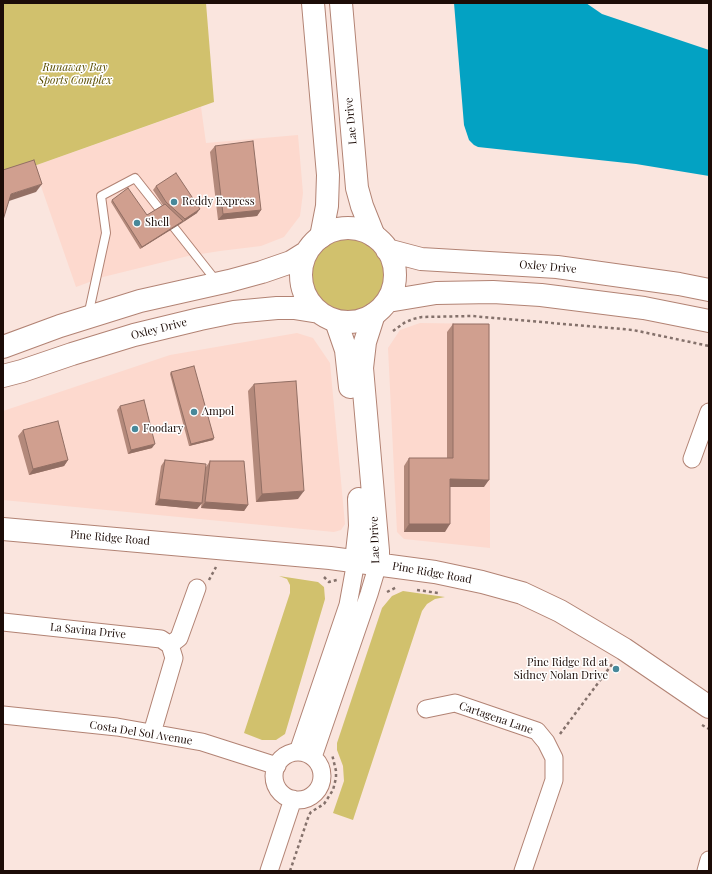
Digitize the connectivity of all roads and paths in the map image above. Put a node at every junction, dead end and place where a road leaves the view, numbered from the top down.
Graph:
1 (314, 3) edge
2 (341, 3) edge
3 (381, 243) junction
4 (314, 244) junction
5 (218, 284) junction
6 (709, 290) edge
7 (381, 307) junction
8 (87, 317) junction
9 (327, 317) junction
10 (709, 321) edge
11 (393, 331) dead end
12 (709, 346) edge
13 (3, 347) edge
14 (3, 376) edge
15 (709, 412) edge
16 (692, 459) dead end
17 (3, 529) edge
18 (356, 561) junction
19 (378, 564) junction
20 (401, 586) dead end
21 (197, 588) dead end
22 (414, 589) dead end
23 (389, 591) dead end
24 (445, 594) dead end
25 (3, 622) edge
26 (170, 646) junction
27 (605, 661) dead end
28 (618, 661) junction
29 (426, 709) dead end
30 (703, 714) edge
31 (3, 716) edge
32 (709, 729) edge
33 (152, 733) junction
34 (546, 742) junction
35 (306, 755) junction
36 (277, 766) junction
37 (293, 799) junction
38 (709, 860) edge
39 (269, 871) edge
40 (523, 871) edge
41 (706, 871) edge

1 - 4 main road
2 - 3 main road, Lae Drive
3 - 4 main road
3 - 6 main road, Oxley Drive
3 - 7 main road
4 - 5 main road
4 - 9 main road
5 - 8 main road
5 - 8 lane
7 - 9 main road
7 - 10 main road
7 - 19 main road, Lae Drive
8 - 13 main road
9 - 14 main road, Oxley Drive
9 - 18 main road, Lae Drive
11 - 12 path
15 - 16 street
17 - 18 main road, Pine Ridge Road
18 - 19 main road, Pine Ridge Road
18 - 35 street, Lae Drive
19 - 28 main road, Pine Ridge Road
19 - 35 street, Lae Drive
20 - 23 path
21 - 26 street
22 - 24 path
25 - 26 street, La Savina Drive
26 - 33 street
27 - 28 path
28 - 30 main road, Pine Ridge Road
28 - 34 path
29 - 34 street, Cartagena Lane
30 - 32 path
31 - 33 street, Costa Del Sol Avenue
33 - 36 street, Costa Del Sol Avenue
34 - 40 street, Cartagena Lane
35 - 36 street
35 - 37 street
36 - 37 street
37 - 39 street
38 - 41 street

